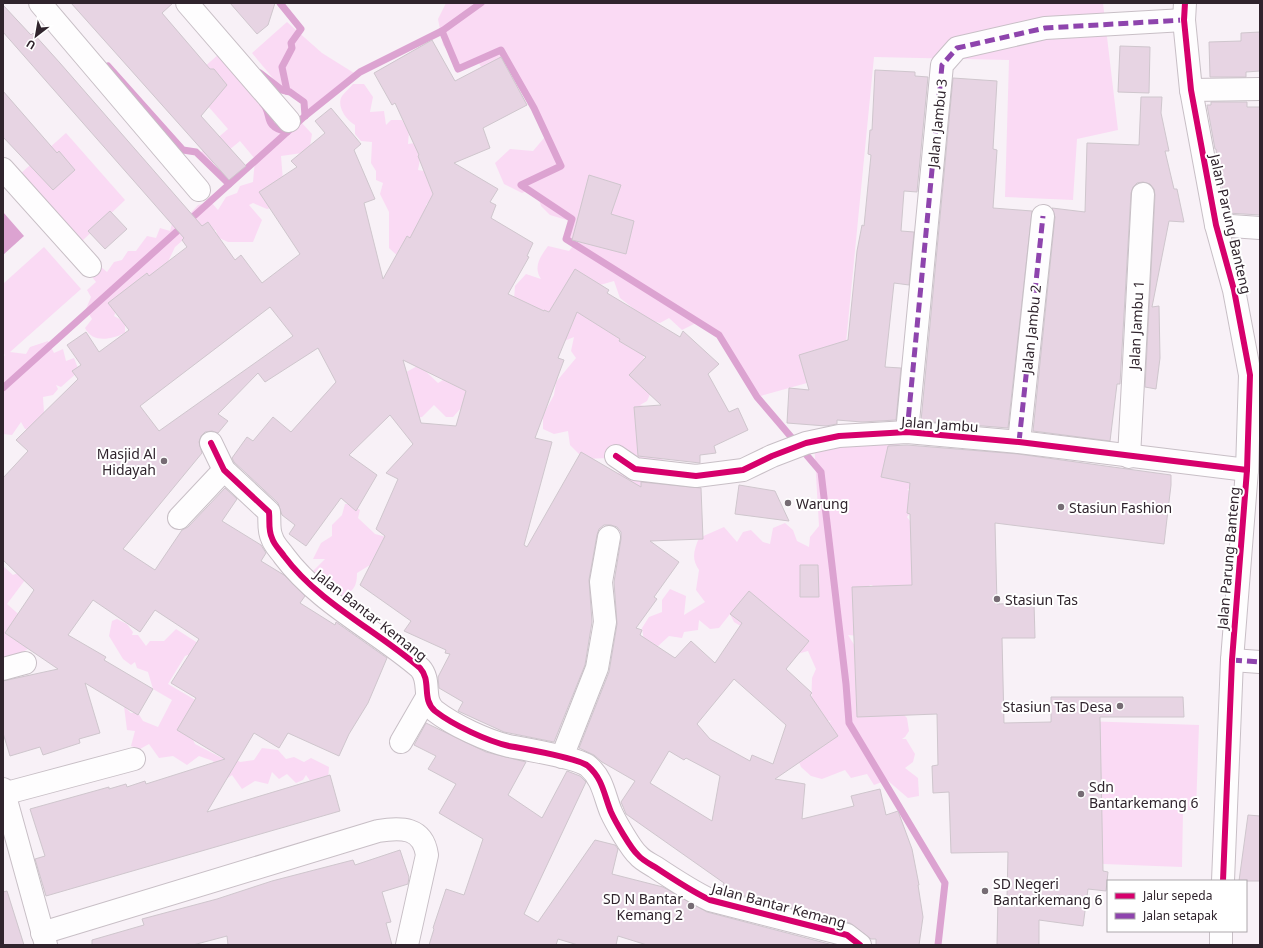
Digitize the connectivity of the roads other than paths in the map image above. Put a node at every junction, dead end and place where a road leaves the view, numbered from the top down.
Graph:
1 (40, 3) edge
2 (187, 3) edge
3 (1184, 11) edge
4 (1260, 89) edge
5 (1191, 90) junction
6 (289, 121) dead end
7 (3, 169) edge
8 (199, 190) dead end
9 (1143, 194) dead end
10 (1043, 216) dead end
11 (1216, 225) junction
12 (1260, 228) edge
13 (90, 266) dead end
14 (907, 432) junction
15 (1019, 442) junction
16 (211, 443) dead end
17 (616, 456) dead end
18 (1129, 457) junction
19 (224, 470) junction
20 (1247, 470) junction
21 (179, 518) dead end
22 (609, 537) dead end
23 (1232, 660) junction
24 (25, 662) dead end
25 (1260, 662) edge
26 (3, 669) edge
27 (427, 697) junction
28 (400, 742) dead end
29 (562, 757) junction
30 (134, 758) dead end
31 (3, 792) edge
32 (1223, 880) edge
33 (1221, 932) edge
34 (44, 939) edge
35 (407, 945) edge
36 (860, 945) edge
37 (1221, 945) edge

1 - 8 street
2 - 6 street
3 - 5 street, Jalan Parung Banteng
3 - 14 street, Jalan Jambu 3
4 - 5 street
5 - 11 street, Jalan Parung Banteng
7 - 13 street
9 - 18 street, Jalan Jambu 1
10 - 15 street, Jalan Jambu 2
11 - 12 street
11 - 20 street, Jalan Parung Banteng
14 - 15 street, Jalan Jambu
14 - 17 street, Jalan Jambu
15 - 18 street, Jalan Jambu
16 - 19 street, Jalan Bantar Kemang
18 - 20 street, Jalan Jambu
19 - 21 street
19 - 27 street, Jalan Bantar Kemang
20 - 23 street, Jalan Parung Banteng
22 - 29 street
23 - 25 street
23 - 32 street, Jalan Parung Banteng
24 - 26 street
27 - 28 street
27 - 29 street, Jalan Bantar Kemang
29 - 36 street, Jalan Bantar Kemang
30 - 31 street
31 - 34 street
33 - 37 street
34 - 35 street

